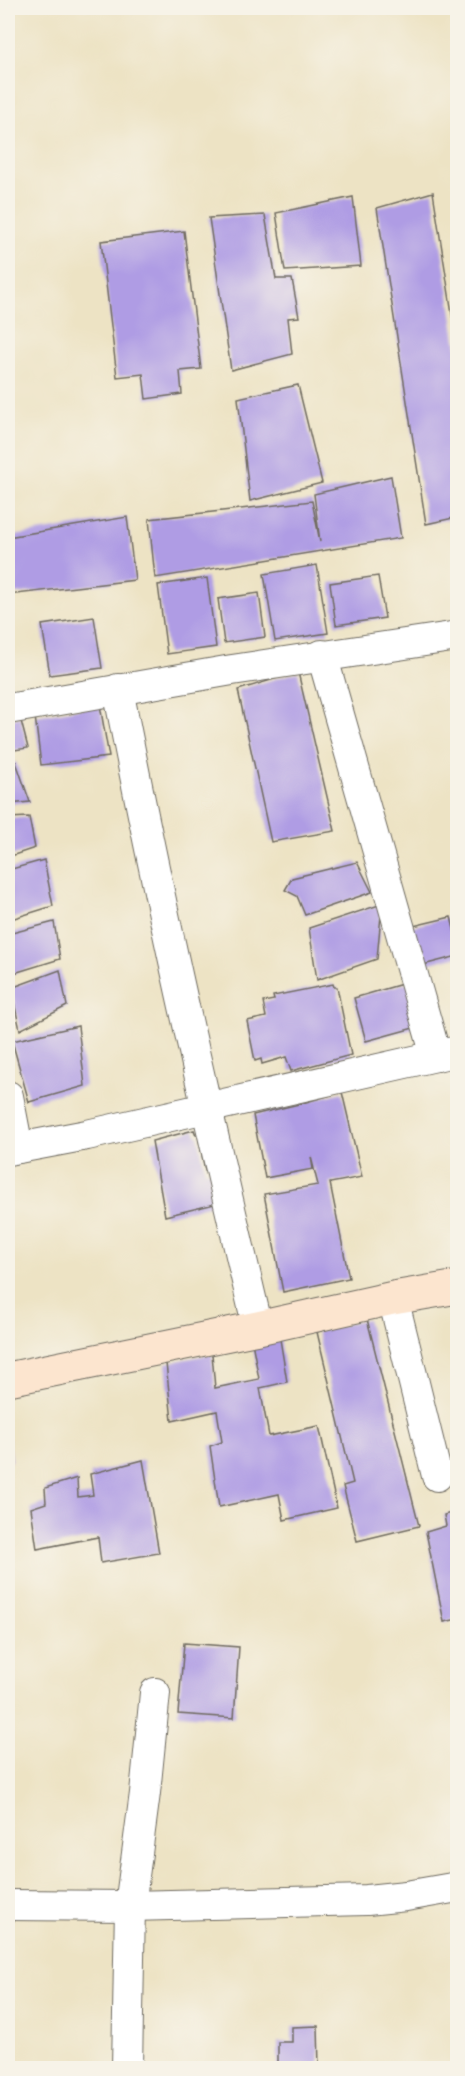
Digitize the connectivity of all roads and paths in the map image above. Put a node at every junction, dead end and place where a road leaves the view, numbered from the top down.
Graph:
1 (458, 636) edge
2 (322, 655) junction
3 (118, 689) junction
4 (8, 709) edge
5 (447, 1054) edge
6 (8, 1096) edge
7 (205, 1108) junction
8 (13, 1149) edge
9 (458, 1287) edge
10 (393, 1298) junction
11 (258, 1329) junction
12 (8, 1379) edge
13 (437, 1476) dead end
14 (155, 1693) dead end
15 (458, 1887) edge
16 (8, 1905) edge
17 (130, 1906) junction
18 (127, 2068) edge

1 - 2 street
2 - 3 street
2 - 5 street
3 - 4 street
3 - 7 street
5 - 7 street
6 - 8 street
7 - 8 street
7 - 11 street
9 - 10 street
10 - 11 street
10 - 13 street
11 - 12 street
14 - 17 street
15 - 17 street
16 - 17 street
17 - 18 street

